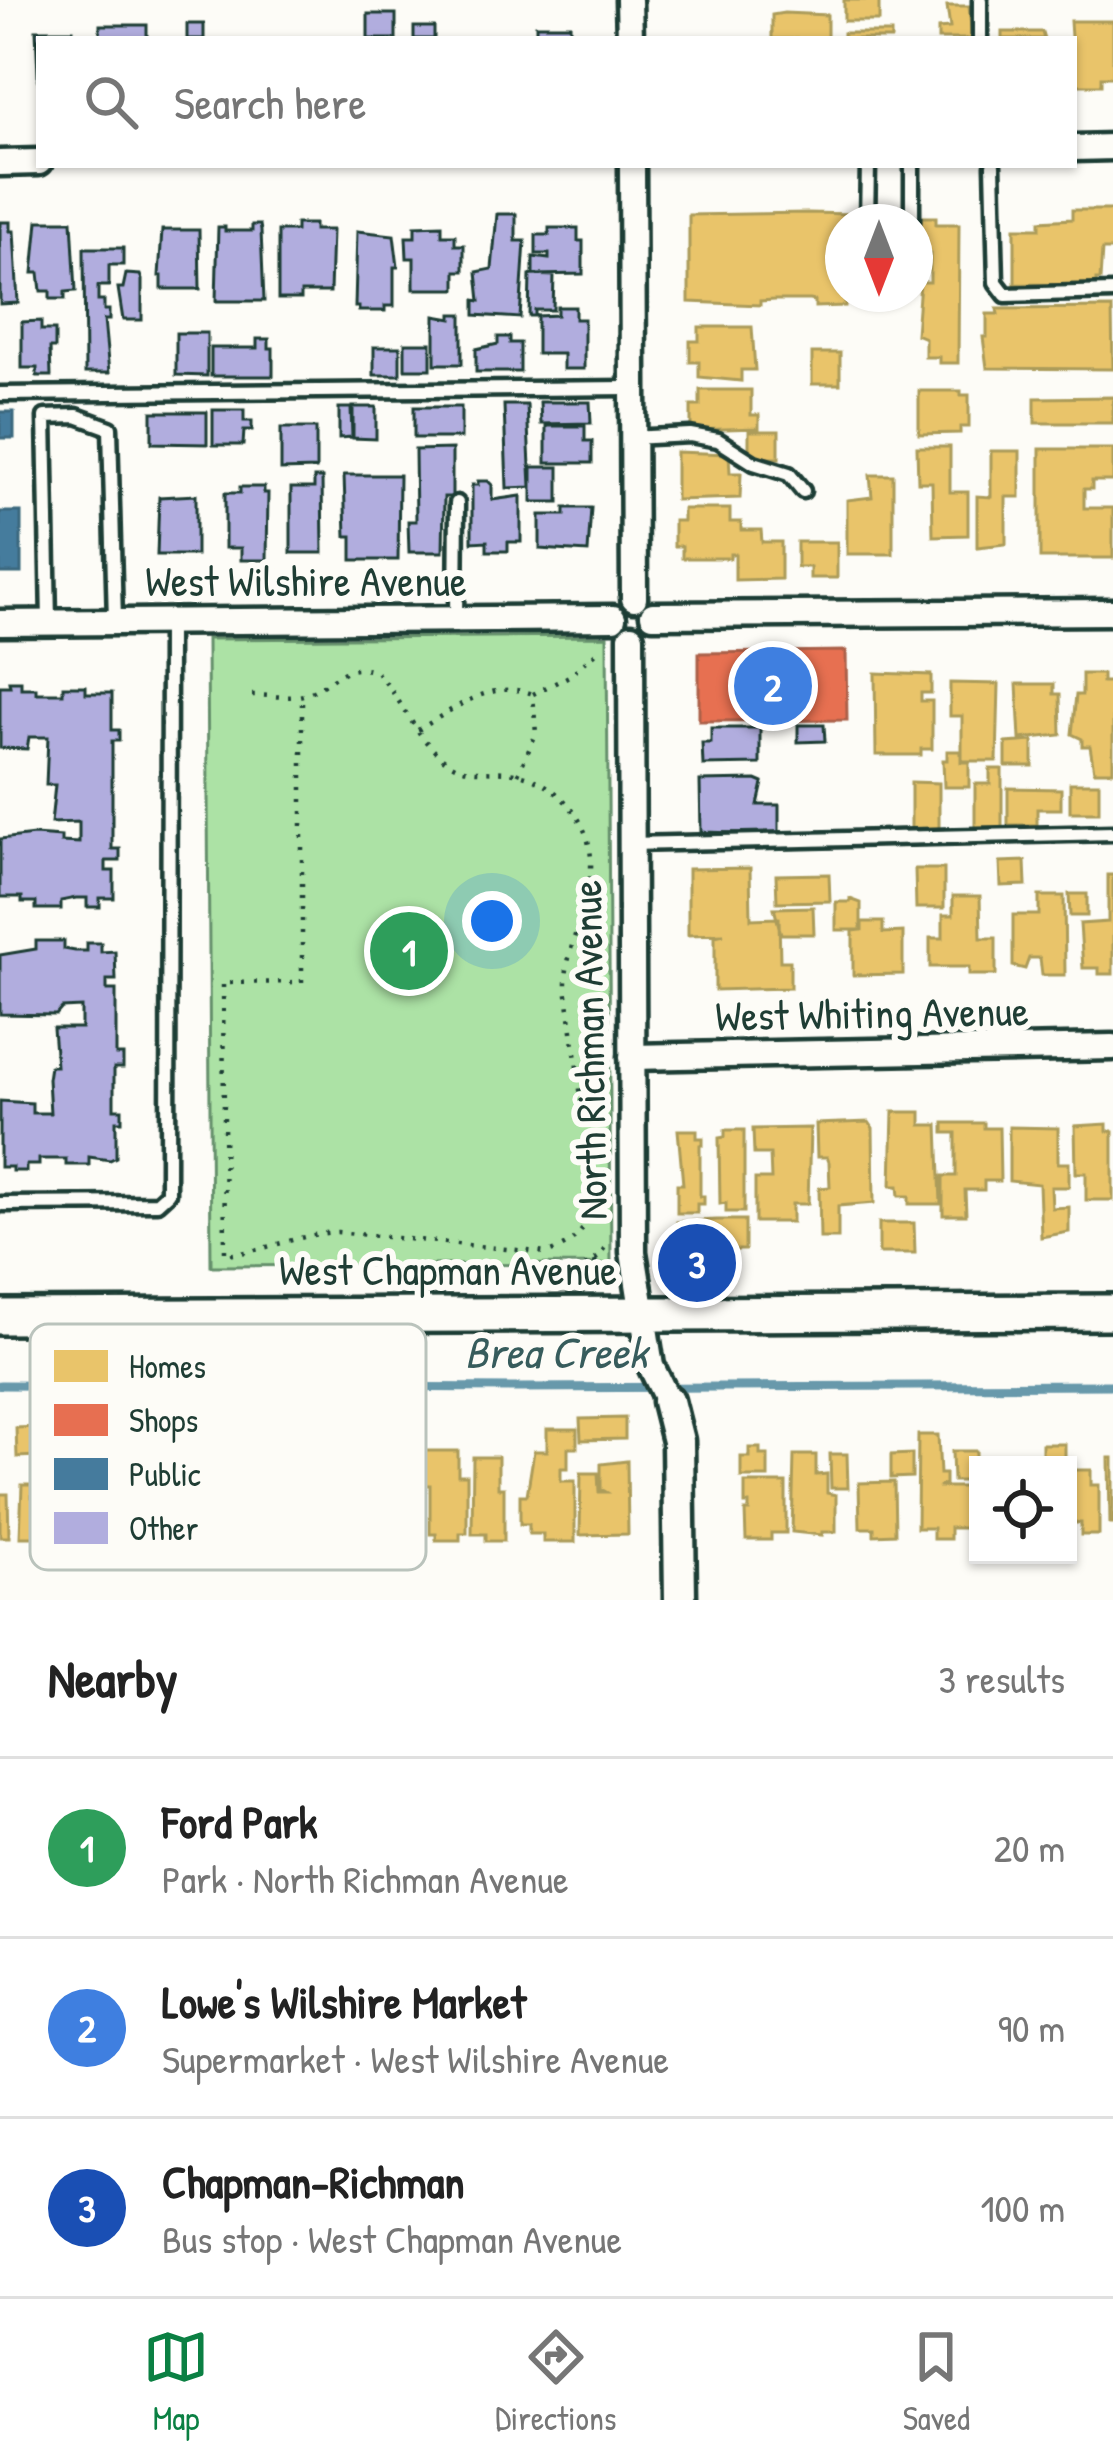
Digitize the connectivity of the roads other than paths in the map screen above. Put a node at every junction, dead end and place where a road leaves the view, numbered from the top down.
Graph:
1 (629, 0) edge
2 (980, 0) edge
3 (630, 36) edge
4 (980, 36) edge
5 (1113, 147) edge
6 (1077, 148) edge
7 (0, 163) edge
8 (36, 163) edge
9 (632, 168) edge
10 (868, 168) edge
11 (912, 168) edge
12 (993, 168) edge
13 (867, 204) edge
14 (912, 204) edge
15 (1113, 292) edge
16 (630, 388) junction
17 (0, 394) edge
18 (630, 438) junction
19 (803, 491) dead end
20 (457, 503) dead end
21 (643, 606) junction
22 (1113, 612) edge
23 (613, 618) junction
24 (456, 619) junction
25 (49, 622) junction
26 (115, 622) junction
27 (0, 623) edge
28 (169, 624) junction
29 (631, 637) junction
30 (1113, 833) edge
31 (629, 844) junction
32 (1113, 1047) edge
33 (632, 1057) junction
34 (0, 1204) edge
35 (1113, 1312) edge
36 (641, 1314) junction
37 (0, 1317) edge
38 (668, 1401) joint
39 (680, 1600) edge

1 - 3 street
2 - 4 lane
5 - 6 street
7 - 8 street
9 - 16 street
10 - 13 lane
11 - 14 lane
12 - 15 lane
16 - 17 lane
16 - 18 street
18 - 19 lane
18 - 21 street
20 - 24 lane
21 - 22 street
21 - 23 street
21 - 29 street
23 - 24 street, West Wilshire Avenue
23 - 29 street
24 - 28 street, West Wilshire Avenue
25 - 26 street, West Wilshire Avenue
25 - 26 lane
25 - 27 street, West Wilshire Avenue
26 - 28 street, West Wilshire Avenue
28 - 34 lane
29 - 31 street, North Richman Avenue
30 - 31 lane
31 - 33 street, North Richman Avenue
32 - 33 street, West Whiting Avenue
33 - 36 street, North Richman Avenue
35 - 36 main road, West Chapman Avenue
36 - 37 main road, West Chapman Avenue
36 - 38 street, North Richman Avenue
38 - 39 street, North Richman Avenue

